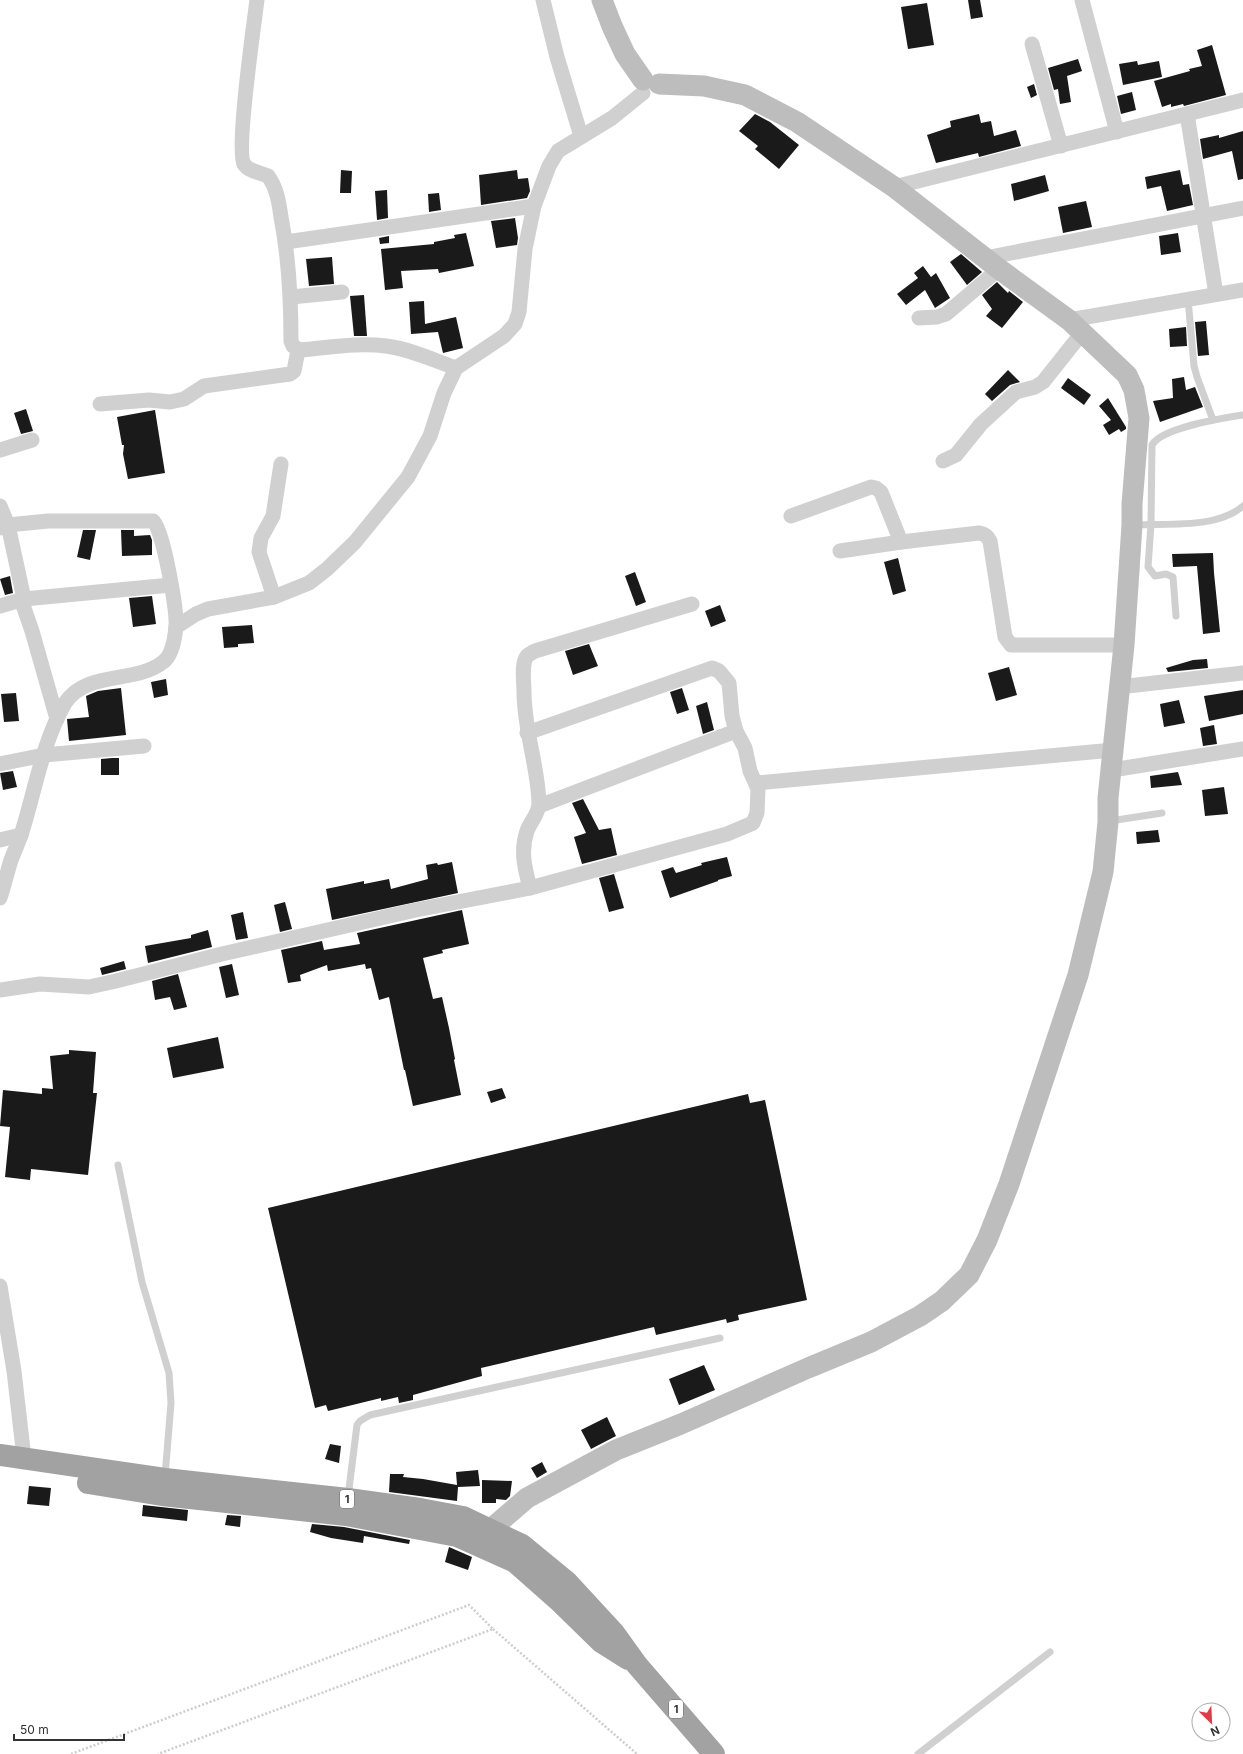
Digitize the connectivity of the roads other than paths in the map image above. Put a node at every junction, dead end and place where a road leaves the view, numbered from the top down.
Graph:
1 (257, 0) edge
2 (543, 0) edge
3 (602, 0) edge
4 (1082, 0) edge
5 (1032, 44) dead end
6 (648, 85) junction
7 (1243, 100) edge
8 (1187, 114) junction
9 (1117, 132) junction
10 (581, 136) junction
11 (1061, 146) junction
12 (894, 187) junction
13 (534, 206) junction
14 (1243, 208) edge
15 (1204, 216) junction
16 (286, 242) junction
17 (992, 264) junction
18 (1243, 290) edge
19 (342, 292) dead end
20 (1216, 294) junction
21 (291, 297) junction
22 (1188, 299) junction
23 (919, 318) dead end
24 (1075, 326) junction
25 (298, 350) junction
26 (456, 368) junction
27 (100, 404) dead end
28 (1243, 415) edge
29 (1213, 420) junction
30 (32, 440) dead end
31 (0, 450) edge
32 (943, 461) dead end
33 (281, 464) dead end
34 (0, 506) edge
35 (1243, 506) edge
36 (790, 516) dead end
37 (1142, 525) junction
38 (4, 526) edge
39 (901, 542) junction
40 (840, 551) dead end
41 (171, 585) junction
42 (274, 597) junction
43 (24, 599) junction
44 (692, 604) dead end
45 (0, 606) edge
46 (1176, 616) dead end
47 (176, 627) junction
48 (1124, 645) junction
49 (1243, 673) edge
50 (1119, 687) junction
51 (57, 719) junction
52 (736, 731) junction
53 (527, 733) junction
54 (144, 746) dead end
55 (1243, 749) edge
56 (44, 755) junction
57 (1113, 760) junction
58 (0, 764) edge
59 (756, 783) junction
60 (539, 806) junction
61 (1162, 813) dead end
62 (1108, 822) junction
63 (21, 835) junction
64 (0, 840) edge
65 (530, 888) junction
66 (0, 898) edge
67 (0, 990) edge
68 (118, 1165) dead end
69 (0, 1286) edge
70 (720, 1338) dead end
71 (0, 1455) edge
72 (24, 1458) junction
73 (0, 1469) edge
74 (164, 1479) junction
75 (348, 1499) junction
76 (490, 1529) junction
77 (518, 1553) junction
78 (1050, 1652) dead end
79 (714, 1754) edge
80 (918, 1754) edge

1 - 16 street
2 - 10 street
3 - 6 main road
4 - 9 street
5 - 11 street
6 - 10 street
6 - 12 main road
7 - 8 street
8 - 9 street
8 - 15 street
9 - 11 street
10 - 13 street
11 - 12 street
12 - 17 main road
13 - 16 street
13 - 26 street
14 - 15 street
15 - 17 street
15 - 20 street
16 - 21 street
17 - 23 street
17 - 24 main road
18 - 20 street
19 - 21 street
20 - 22 street
21 - 25 street
22 - 24 street
22 - 29 lane
24 - 32 street
24 - 37 main road
25 - 26 street
25 - 27 street
26 - 42 street
28 - 29 lane
29 - 37 lane
30 - 31 street
33 - 42 street
34 - 38 street
35 - 37 lane
36 - 39 street
37 - 46 lane
37 - 48 main road
38 - 41 street
38 - 43 street
39 - 40 street
39 - 48 street
41 - 43 street
41 - 47 street
42 - 47 street
43 - 45 street
43 - 51 street
44 - 53 street
47 - 51 street
48 - 50 main road
49 - 50 street
50 - 57 main road
51 - 56 street
52 - 53 street
52 - 59 street
52 - 60 street
53 - 60 street
54 - 56 street
55 - 57 street
56 - 58 street
56 - 63 street
57 - 59 street
57 - 62 main road
59 - 65 street
60 - 65 street
61 - 62 lane
62 - 76 main road
63 - 64 street
63 - 66 street
65 - 67 street
68 - 74 lane
69 - 72 street
70 - 75 lane
71 - 72 highway, 1
72 - 74 highway, 1
73 - 77 highway, 1
74 - 75 highway, 1
75 - 76 highway, 1
76 - 77 highway, 1
77 - 79 highway, 1
78 - 80 lane

